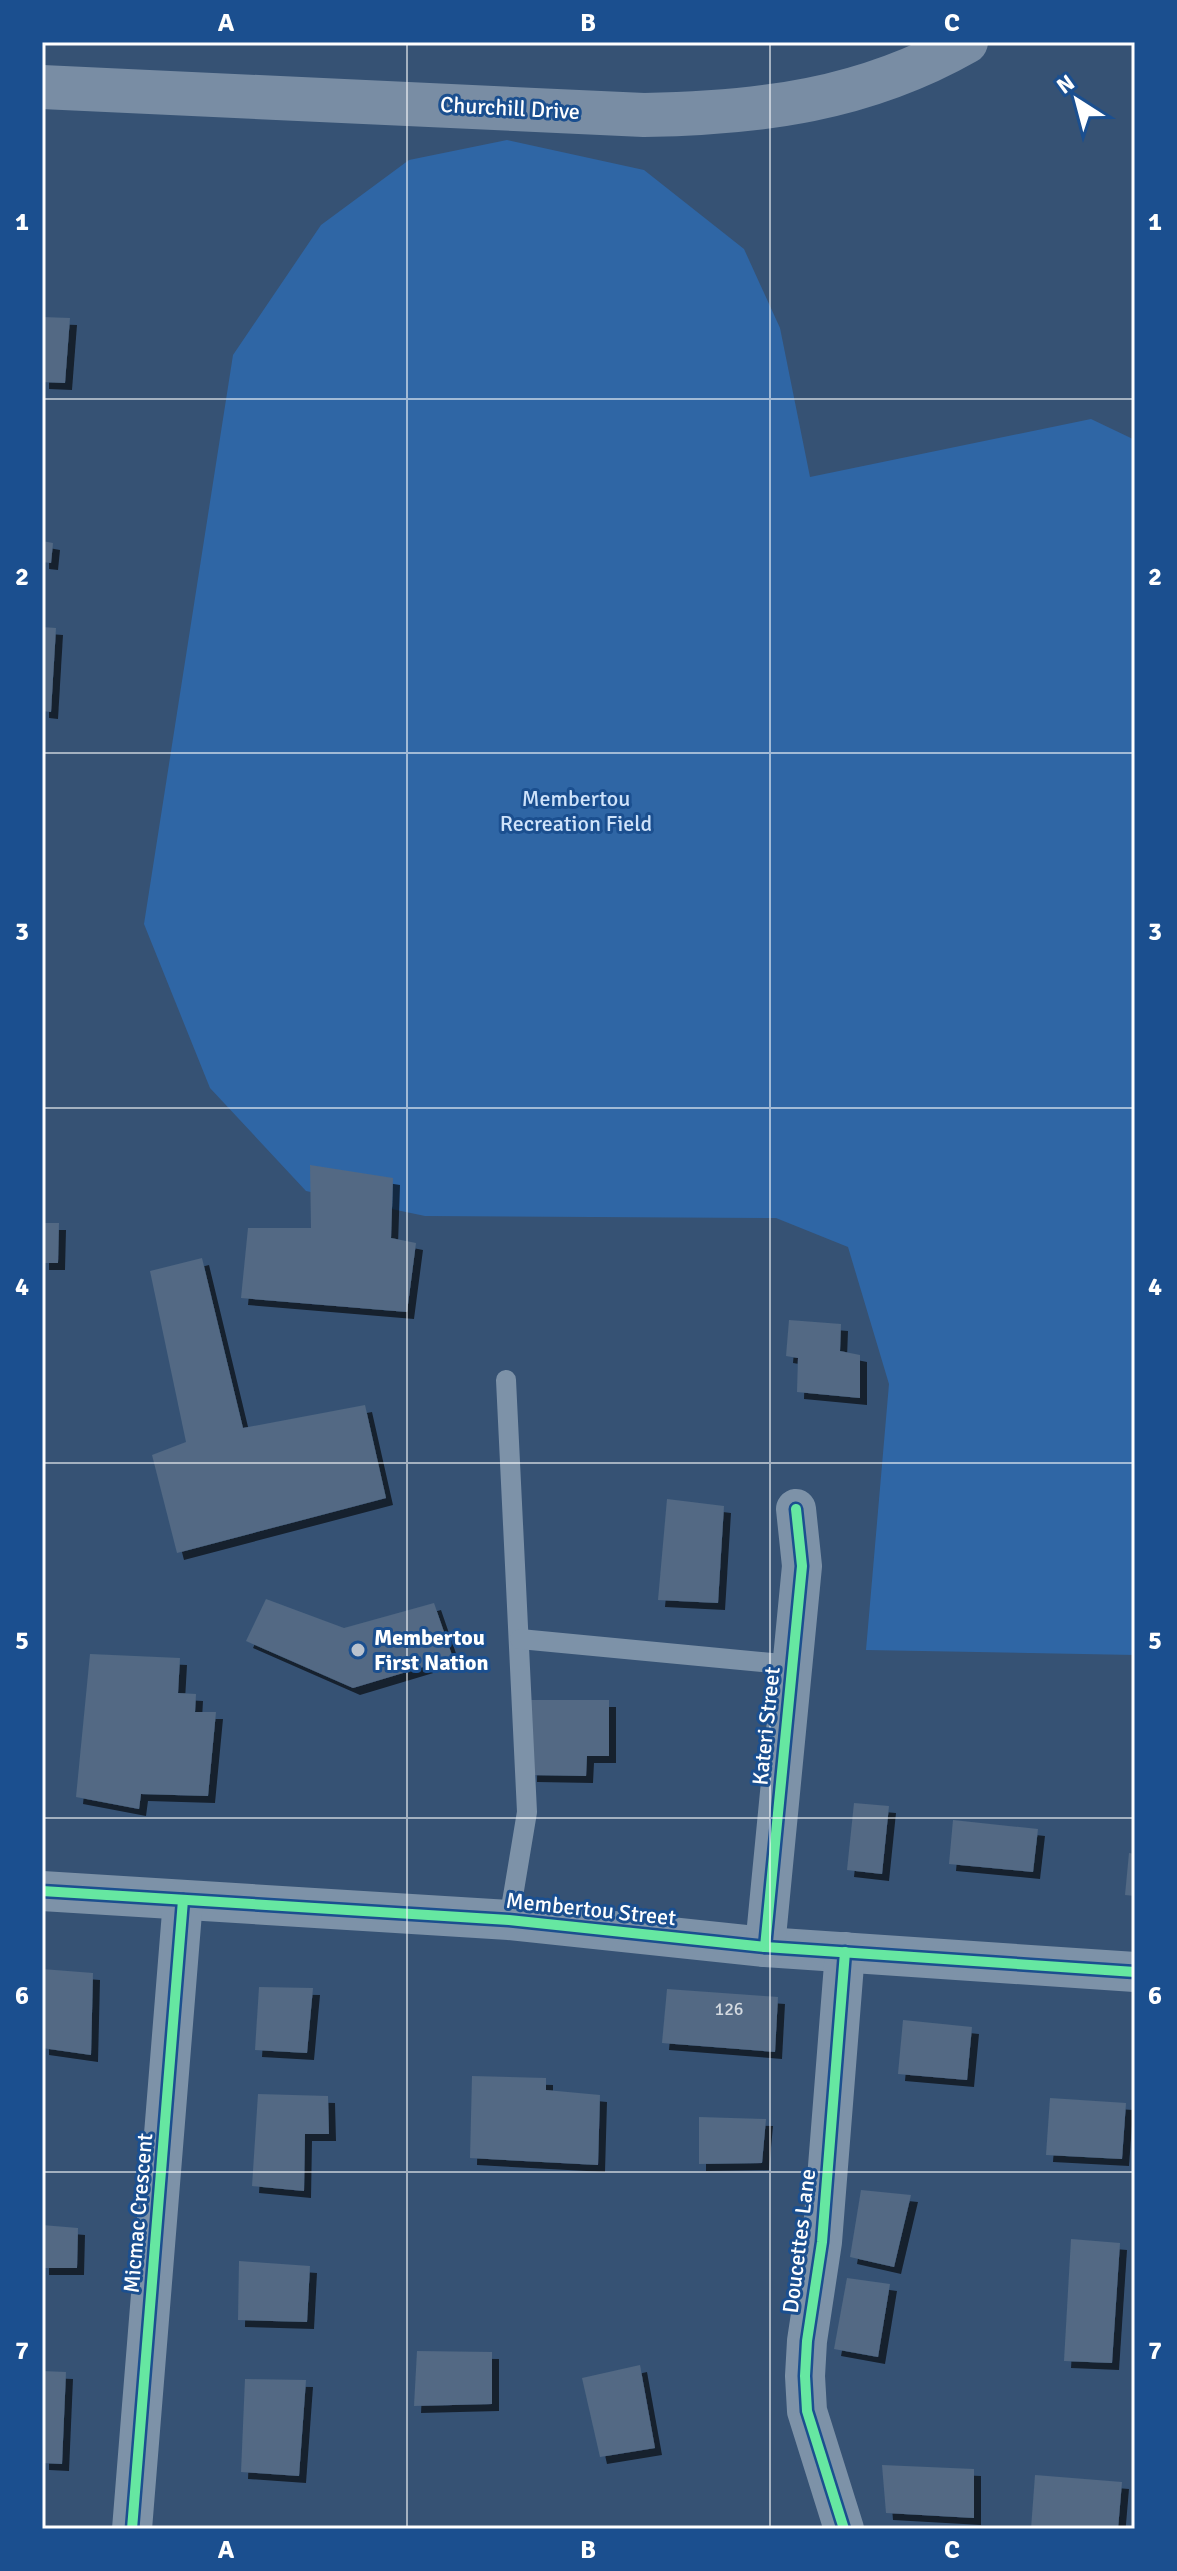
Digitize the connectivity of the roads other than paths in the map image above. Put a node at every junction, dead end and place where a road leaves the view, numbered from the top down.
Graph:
1 (966, 42) edge
2 (42, 87) edge
3 (506, 1380) dead end
4 (796, 1509) dead end
5 (520, 1639) junction
6 (792, 1665) junction
7 (42, 1891) edge
8 (183, 1900) junction
9 (509, 1920) junction
10 (765, 1947) junction
11 (845, 1952) junction
12 (1135, 1972) edge
13 (132, 2529) edge
14 (844, 2529) edge

1 - 2 main road, Churchill Drive
3 - 5 lane
4 - 6 street, Kateri Street
5 - 6 lane
5 - 9 lane
6 - 10 street, Kateri Street
7 - 8 street, Membertou Street
8 - 9 street, Membertou Street
8 - 13 street, Micmac Crescent
9 - 10 street, Membertou Street
10 - 11 street, Membertou Street
11 - 12 street, Membertou Street
11 - 14 street, Doucettes Lane

